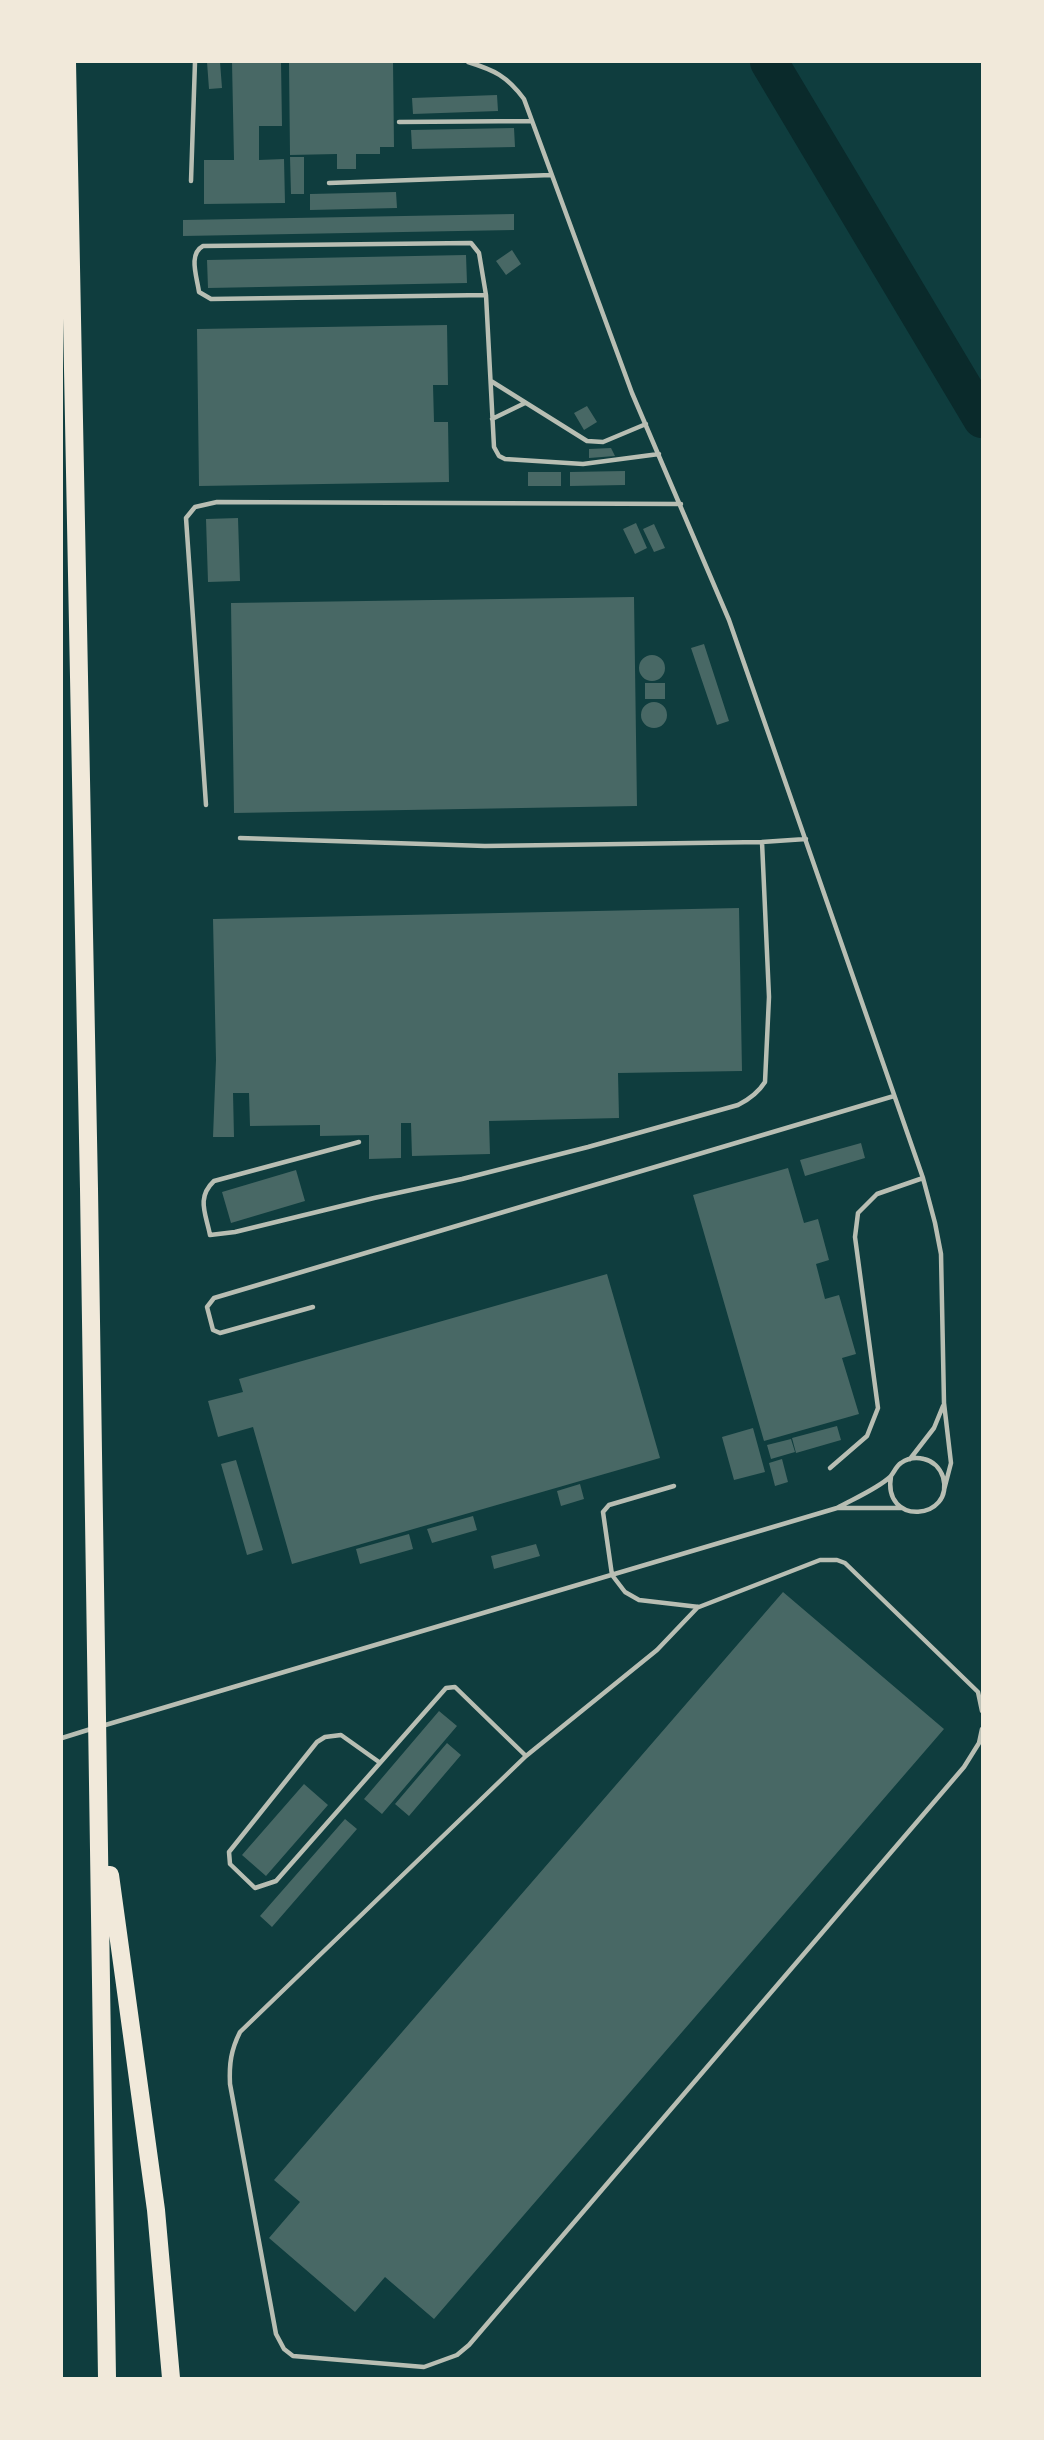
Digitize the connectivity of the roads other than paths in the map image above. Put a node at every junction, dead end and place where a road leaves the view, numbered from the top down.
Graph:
1 (67, 62) edge
2 (195, 62) edge
3 (468, 62) edge
4 (532, 120) junction
5 (399, 122) dead end
6 (551, 175) junction
7 (191, 182) dead end
8 (329, 183) dead end
9 (486, 295) junction
10 (491, 381) junction
11 (525, 403) junction
12 (492, 419) junction
13 (646, 424) junction
14 (659, 454) junction
15 (681, 504) junction
16 (206, 805) dead end
17 (240, 838) dead end
18 (806, 839) junction
19 (762, 842) junction
20 (894, 1096) junction
21 (359, 1142) dead end
22 (923, 1178) junction
23 (313, 1307) dead end
24 (944, 1403) junction
25 (910, 1459) junction
26 (830, 1468) dead end
27 (891, 1476) junction
28 (674, 1486) dead end
29 (944, 1490) junction
30 (837, 1508) junction
31 (902, 1508) junction
32 (612, 1575) junction
33 (699, 1607) junction
34 (982, 1711) edge
35 (982, 1730) edge
36 (62, 1738) edge
37 (526, 1756) junction
38 (380, 1762) junction
39 (99, 1799) junction
40 (107, 2379) edge
41 (171, 2379) edge

1 - 39 highway
2 - 7 lane
3 - 4 lane
4 - 5 lane
4 - 6 lane
6 - 8 lane
6 - 13 lane
9 - 9 lane
9 - 10 lane
10 - 11 lane
10 - 12 lane
11 - 12 lane
11 - 13 lane
12 - 14 lane
13 - 14 lane
14 - 15 lane
15 - 16 lane
15 - 18 lane
17 - 19 lane
18 - 19 lane
18 - 20 lane
19 - 21 lane
20 - 22 lane
20 - 23 lane
22 - 24 lane
22 - 26 lane
24 - 25 lane
24 - 29 lane
25 - 27 lane
25 - 29 lane
27 - 30 lane
27 - 31 lane
28 - 32 lane
29 - 31 lane
30 - 31 lane
30 - 32 lane
32 - 33 lane
32 - 36 lane
33 - 34 lane
33 - 37 lane
35 - 37 lane
37 - 38 lane
38 - 38 lane
39 - 40 highway
39 - 41 highway

